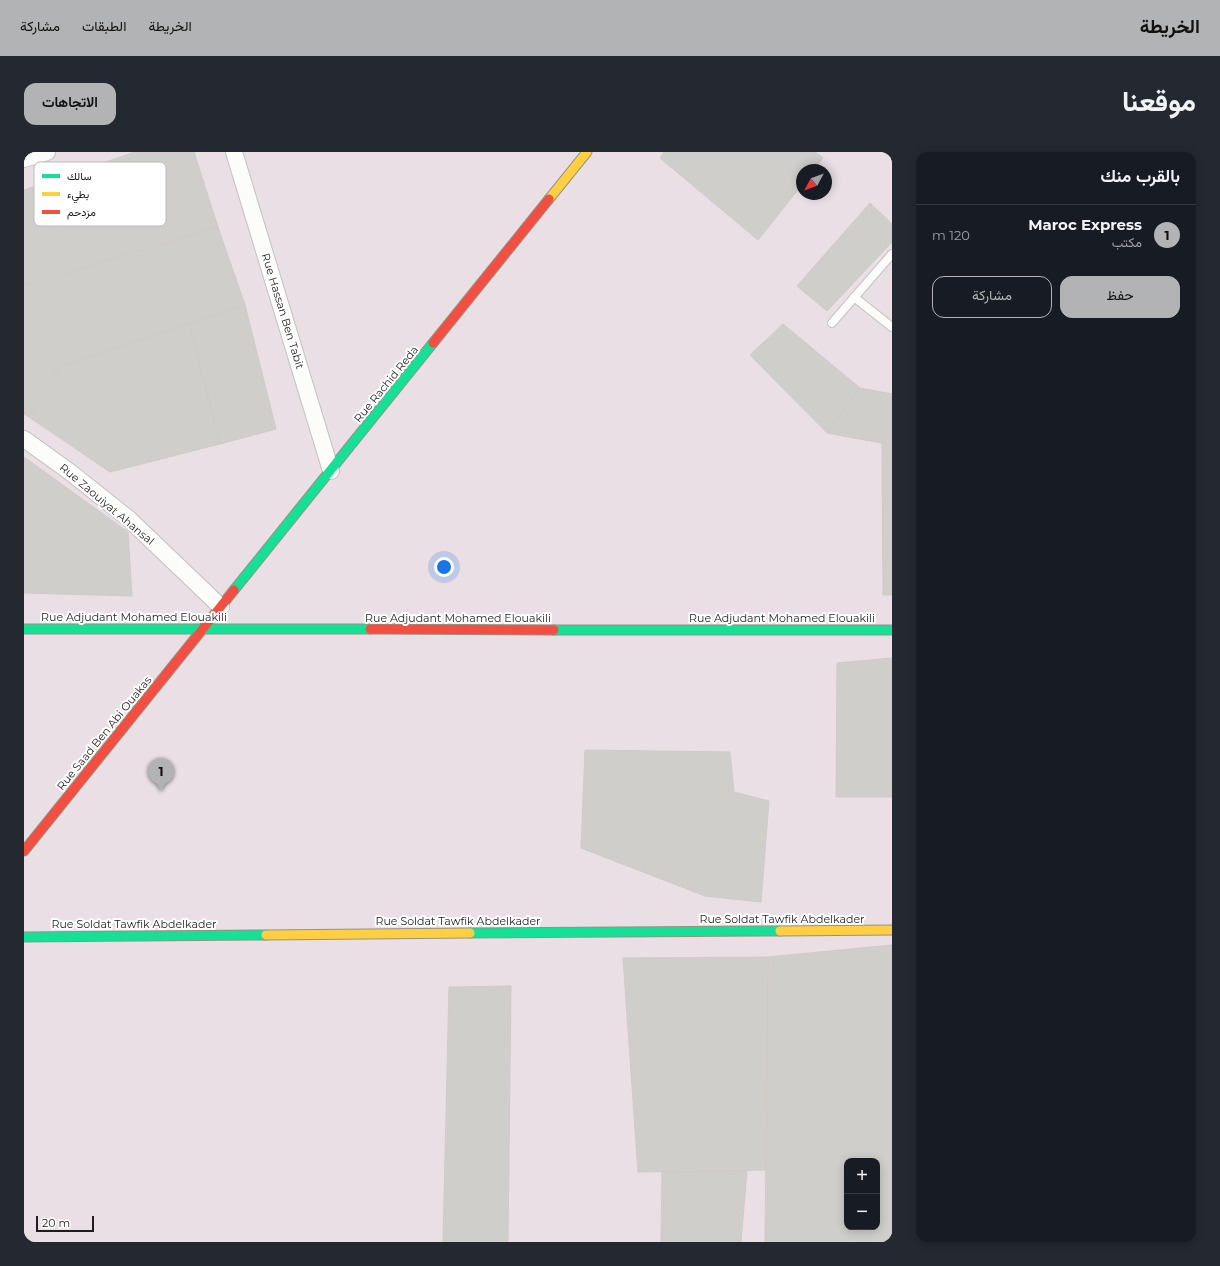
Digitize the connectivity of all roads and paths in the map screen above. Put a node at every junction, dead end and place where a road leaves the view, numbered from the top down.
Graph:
1 (47, 152) edge
2 (234, 152) edge
3 (587, 152) edge
4 (24, 159) edge
5 (892, 254) edge
6 (854, 297) junction
7 (832, 323) dead end
8 (892, 327) edge
9 (24, 439) edge
10 (331, 470) junction
11 (221, 607) junction
12 (24, 629) edge
13 (203, 630) junction
14 (892, 630) edge
15 (24, 851) edge
16 (892, 930) edge
17 (24, 937) edge

1 - 4 street
2 - 10 street, Rue Hassan Ben Tabit
3 - 10 street, Rue Rachid Reda
5 - 6 lane
6 - 7 lane
6 - 8 lane
9 - 11 street, Rue Zaouiyat Ahansal
10 - 11 street, Rue Rachid Reda
11 - 13 street, Rue Rachid Reda
12 - 13 street, Rue Adjudant Mohamed Elouakili
13 - 14 street, Rue Adjudant Mohamed Elouakili
13 - 15 street, Rue Saad Ben Abi Ouakas
16 - 17 street, Rue Soldat Tawfik Abdelkader

